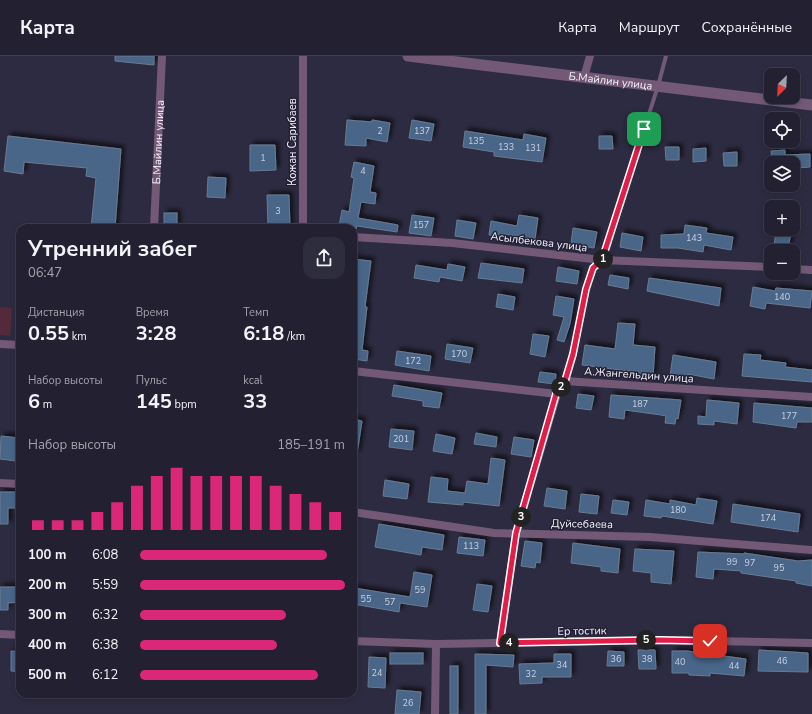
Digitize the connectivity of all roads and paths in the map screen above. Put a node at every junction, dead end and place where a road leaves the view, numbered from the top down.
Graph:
1 (162, 56) edge
2 (303, 56) edge
3 (408, 56) edge
4 (590, 56) edge
5 (666, 56) edge
6 (584, 76) junction
7 (658, 86) junction
8 (812, 105) edge
9 (154, 224) edge
10 (303, 224) edge
11 (357, 237) edge
12 (602, 260) junction
13 (764, 266) edge
14 (800, 269) edge
15 (812, 270) edge
16 (0, 344) edge
17 (16, 345) edge
18 (357, 371) edge
19 (565, 381) junction
20 (556, 394) junction
21 (812, 397) edge
22 (0, 483) edge
23 (16, 484) edge
24 (357, 513) edge
25 (516, 533) junction
26 (812, 550) edge
27 (0, 634) edge
28 (16, 635) edge
29 (357, 641) edge
30 (500, 643) junction
31 (812, 643) edge
32 (436, 644) junction
33 (435, 714) edge

1 - 9 street, Б.Майлин улица
2 - 10 street, Кожан Сарибаев
3 - 6 street, Б.Майлин улица
4 - 6 street
5 - 7 lane
6 - 7 street, Б.Майлин улица
7 - 8 street, Б.Майлин улица
7 - 12 lane
11 - 12 street, Асылбекова улица
12 - 13 street, Асылбекова улица
12 - 19 lane
14 - 15 street
16 - 17 street
18 - 20 street
19 - 20 street
19 - 21 street, А.Жангельдин улица
20 - 25 street
22 - 23 street
24 - 25 street, Дуйсебаева
25 - 26 street, Дуйсебаева
25 - 30 street
27 - 28 street
29 - 32 street, Ер тостик
30 - 31 street, Ер тостик
30 - 32 street, Ер тостик
32 - 33 street

